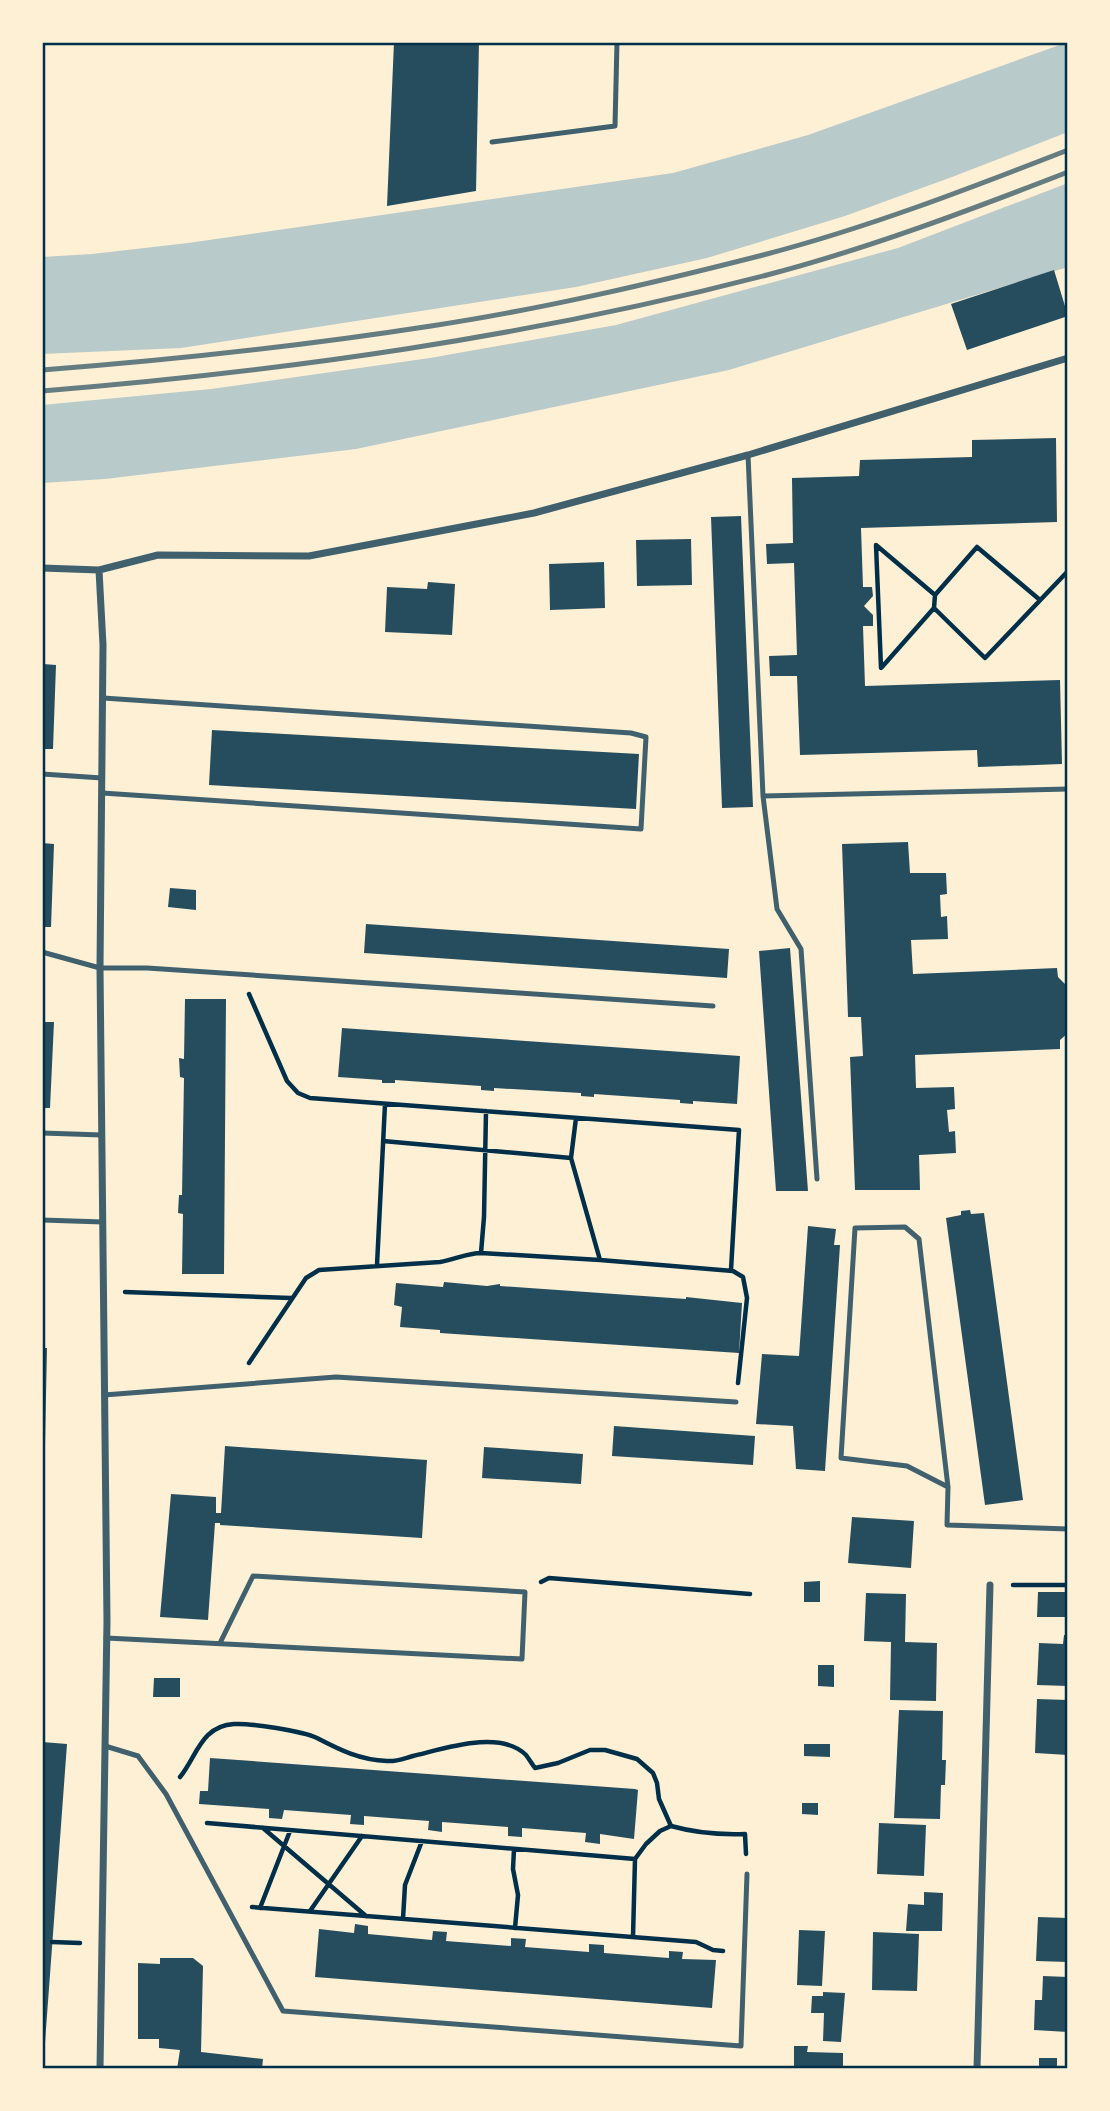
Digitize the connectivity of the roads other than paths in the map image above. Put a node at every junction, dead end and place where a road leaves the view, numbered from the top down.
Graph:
1 (617, 42) edge
2 (492, 142) dead end
3 (1068, 358) edge
4 (748, 455) junction
5 (42, 568) edge
6 (99, 570) junction
7 (103, 698) junction
8 (42, 774) edge
9 (102, 778) junction
10 (1068, 789) edge
11 (102, 793) junction
12 (763, 796) junction
13 (42, 952) edge
14 (100, 968) junction
15 (713, 1006) dead end
16 (42, 1133) edge
17 (102, 1135) junction
18 (817, 1179) dead end
19 (42, 1220) edge
20 (103, 1222) junction
21 (104, 1395) junction
22 (736, 1402) road end
23 (948, 1487) junction
24 (1068, 1529) edge
25 (990, 1585) road end
26 (106, 1638) junction
27 (220, 1643) junction
28 (105, 1746) junction
29 (747, 1874) road end
30 (100, 2069) edge
31 (977, 2069) edge

1 - 2 lane
3 - 4 street
4 - 6 street
4 - 12 lane
5 - 6 street
6 - 7 street
7 - 9 street
7 - 11 lane
8 - 9 lane
9 - 11 street
10 - 12 lane
11 - 14 street
12 - 18 lane
13 - 14 lane
14 - 15 lane
14 - 17 street
16 - 17 lane
17 - 20 street
19 - 20 lane
20 - 21 street
21 - 22 lane
21 - 26 street
23 - 23 lane
23 - 24 lane
25 - 31 street
26 - 27 lane
26 - 28 street
27 - 27 lane
28 - 29 lane
28 - 30 street

